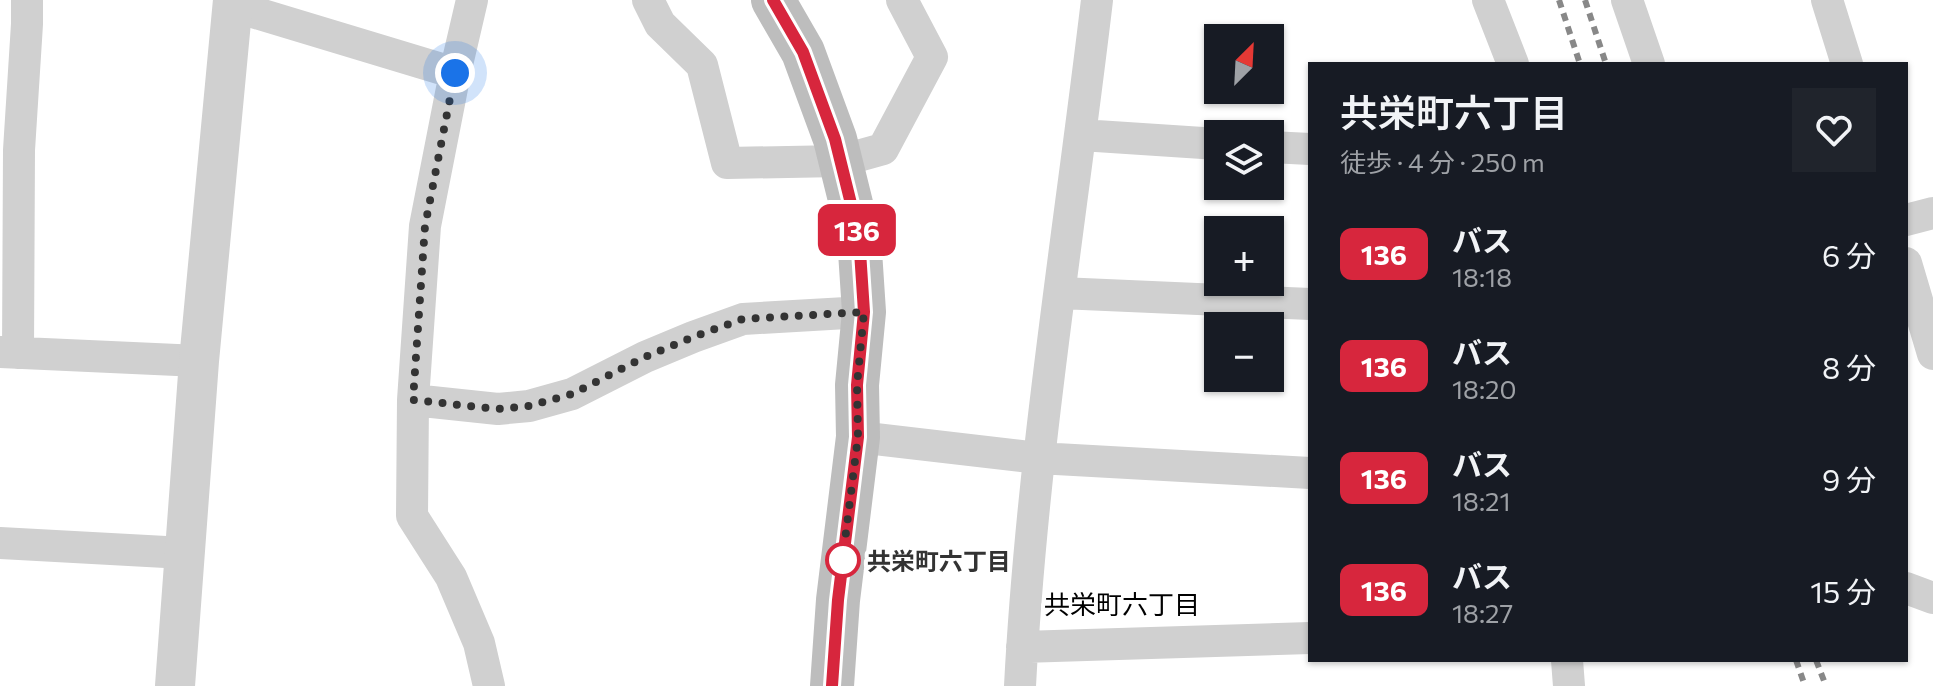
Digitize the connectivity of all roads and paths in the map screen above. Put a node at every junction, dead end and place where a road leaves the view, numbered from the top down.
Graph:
1 (27, 0) edge
2 (472, 0) edge
3 (648, 0) edge
4 (773, 0) edge
5 (902, 0) edge
6 (1097, 0) edge
7 (1488, 0) edge
8 (1627, 0) edge
9 (1827, 0) edge
10 (233, 3) edge
11 (1512, 62) edge
12 (1648, 62) edge
13 (1846, 62) edge
14 (455, 73) junction
15 (1081, 135) junction
16 (1204, 143) edge
17 (1284, 148) edge
18 (1308, 149) edge
19 (10, 151) edge
20 (840, 161) junction
21 (1933, 213) edge
22 (1908, 219) edge
23 (1908, 270) edge
24 (1060, 293) junction
25 (1308, 304) edge
26 (864, 312) junction
27 (9, 353) edge
28 (1933, 354) edge
29 (199, 361) junction
30 (413, 400) junction
31 (858, 437) junction
32 (1038, 458) junction
33 (1308, 473) edge
34 (0, 543) edge
35 (184, 553) junction
36 (1908, 589) edge
37 (1933, 598) edge
38 (1308, 638) edge
39 (1022, 647) junction
40 (1567, 662) edge
41 (175, 686) edge
42 (489, 686) edge
43 (832, 686) edge
44 (1020, 686) edge
45 (1569, 686) edge

1 - 19 street
2 - 14 street
3 - 20 street
4 - 20 main road
5 - 20 street
6 - 15 street
7 - 11 street
8 - 12 street
9 - 13 street
10 - 14 street
10 - 29 street
14 - 30 street
15 - 16 street
15 - 24 street
17 - 18 street
19 - 27 street
20 - 26 main road
21 - 22 street
23 - 28 street
24 - 25 street
24 - 32 street
26 - 30 street
26 - 31 main road
27 - 29 street
29 - 35 street
30 - 42 street
31 - 32 street
31 - 43 main road
32 - 33 street
32 - 39 street
34 - 35 street
35 - 41 street
36 - 37 street
38 - 39 street
39 - 44 street
40 - 45 street

